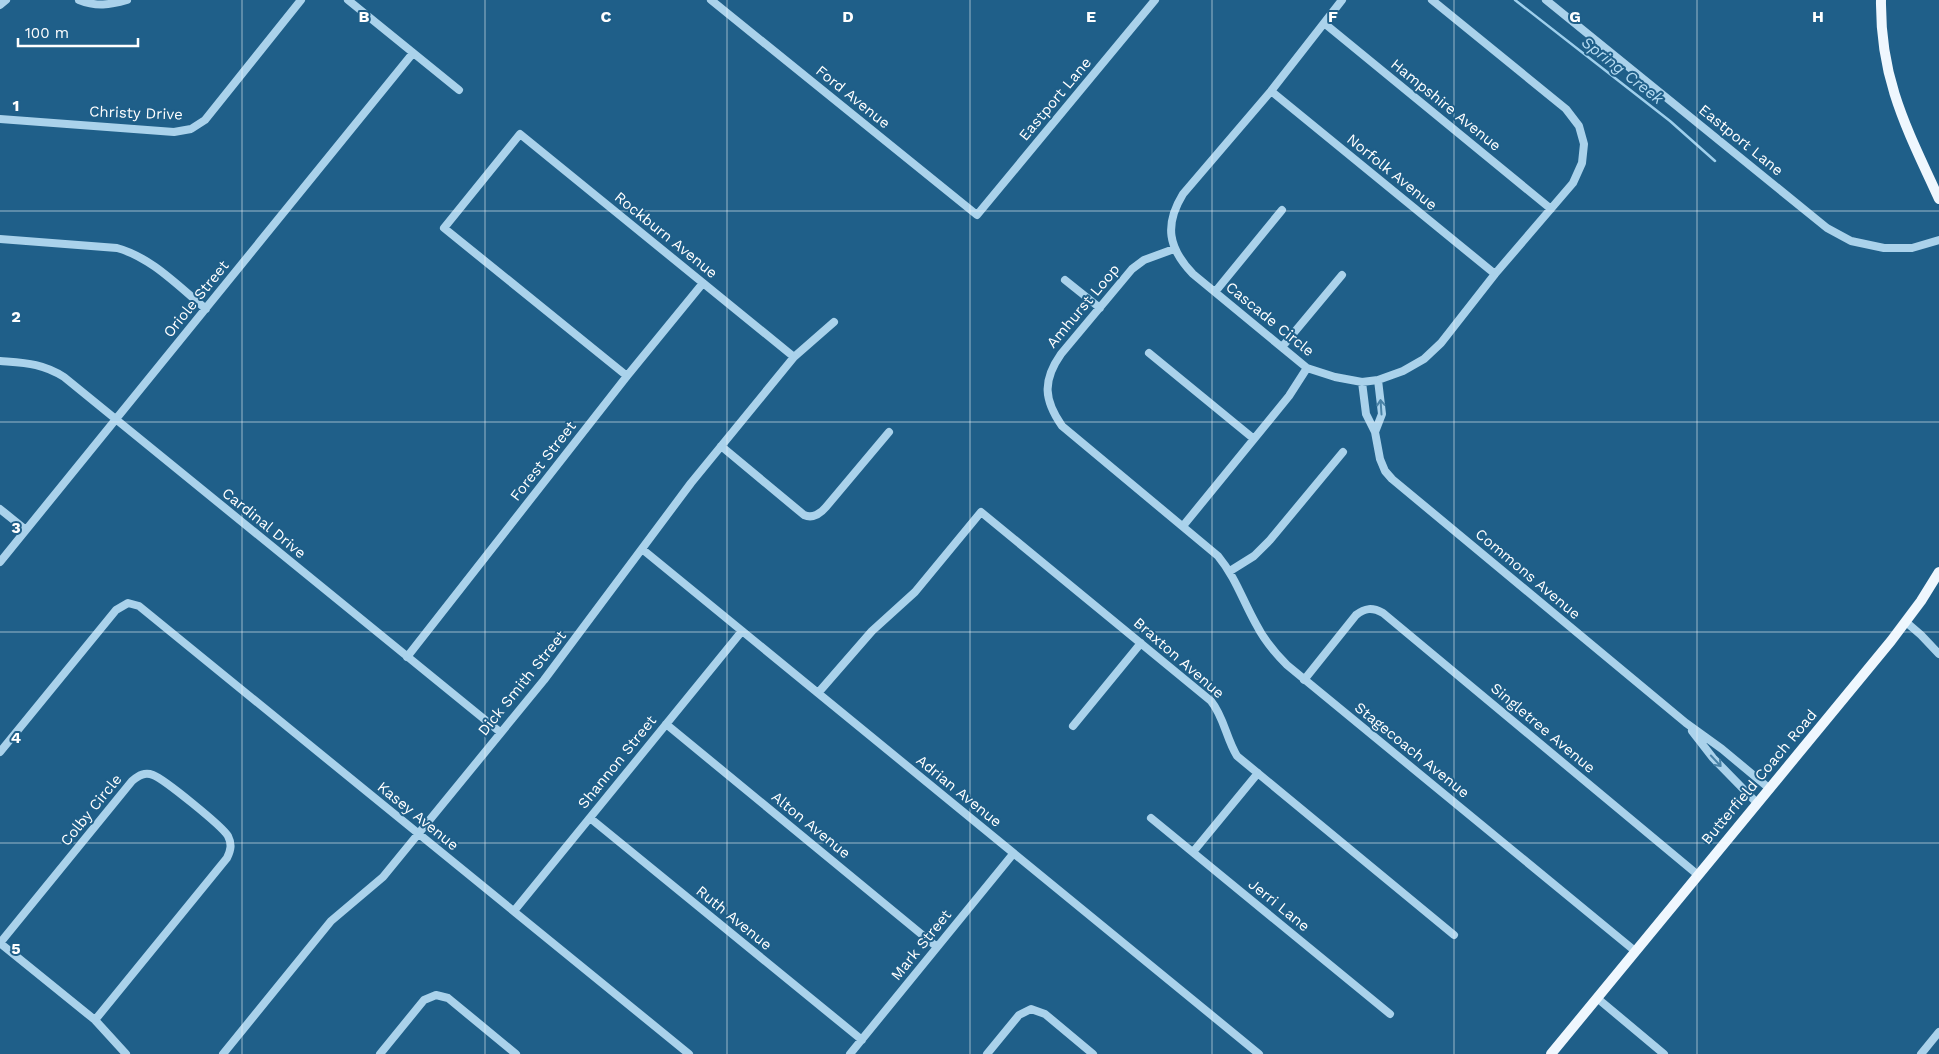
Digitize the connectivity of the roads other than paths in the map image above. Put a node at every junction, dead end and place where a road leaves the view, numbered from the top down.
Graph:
1 (6, 0) edge
2 (79, 0) edge
3 (127, 0) edge
4 (301, 0) edge
5 (348, 0) edge
6 (711, 0) edge
7 (1155, 0) edge
8 (1342, 0) edge
9 (1432, 0) edge
10 (1546, 0) edge
11 (1881, 0) edge
12 (0, 5) edge
13 (1324, 24) junction
14 (413, 53) junction
15 (459, 90) dead end
16 (1271, 91) junction
17 (0, 119) edge
18 (1939, 199) edge
19 (1551, 209) junction
20 (1282, 210) dead end
21 (977, 215) joint
22 (0, 239) edge
23 (1939, 240) edge
24 (1174, 249) junction
25 (1495, 274) junction
26 (1342, 275) dead end
27 (1065, 280) dead end
28 (703, 283) junction
29 (1215, 292) junction
30 (1100, 308) junction
31 (206, 309) junction
32 (834, 322) dead end
33 (1282, 347) junction
34 (1149, 353) dead end
35 (794, 357) junction
36 (0, 360) edge
37 (1307, 368) junction
38 (627, 376) junction
39 (1378, 380) junction
40 (1362, 382) junction
41 (116, 419) junction
42 (889, 432) dead end
43 (1375, 432) junction
44 (1254, 439) junction
45 (721, 446) junction
46 (1343, 452) dead end
47 (0, 509) edge
48 (1183, 526) junction
49 (26, 530) junction
50 (1203, 543) joint
51 (642, 549) junction
52 (0, 562) edge
53 (1230, 571) junction
54 (1939, 572) edge
55 (1906, 622) junction
56 (742, 631) junction
57 (1141, 643) junction
58 (1939, 654) edge
59 (407, 657) junction
60 (1304, 680) junction
61 (818, 693) junction
62 (1686, 723) junction
63 (666, 724) junction
64 (1073, 726) dead end
65 (500, 732) junction
66 (0, 752) edge
67 (1258, 773) junction
68 (1770, 788) junction
69 (1757, 803) junction
70 (590, 818) junction
71 (1151, 818) dead end
72 (419, 834) junction
73 (1193, 852) junction
74 (1013, 854) junction
75 (1698, 875) junction
76 (514, 911) junction
77 (1454, 935) dead end
78 (0, 943) edge
79 (937, 947) junction
80 (1635, 952) junction
81 (1597, 998) junction
82 (1390, 1014) dead end
83 (95, 1020) junction
84 (1939, 1033) edge
85 (862, 1040) junction
86 (126, 1054) edge
87 (223, 1054) edge
88 (380, 1054) edge
89 (516, 1054) edge
90 (689, 1054) edge
91 (850, 1054) edge
92 (987, 1054) edge
93 (1093, 1054) edge
94 (1259, 1054) edge
95 (1551, 1054) edge
96 (1664, 1054) edge
97 (1921, 1054) edge

1 - 12 street
2 - 3 street
4 - 17 street, Christy Drive
5 - 14 street
6 - 21 street, Ford Avenue
7 - 21 street, Eastport Lane
8 - 13 street, Cascade Circle
9 - 19 street, Cascade Circle
10 - 23 street, Eastport Lane
11 - 18 main road
13 - 16 street, Cascade Circle
13 - 19 street, Hampshire Avenue
14 - 15 street
14 - 31 street, Oriole Street
16 - 24 street, Cascade Circle
16 - 25 street, Norfolk Avenue
19 - 25 street, Cascade Circle
20 - 29 street
22 - 31 street
24 - 29 street, Cascade Circle
24 - 30 street, Amhurst Loop
25 - 39 street, Cascade Circle
26 - 33 street
27 - 30 street
28 - 35 street, Rockburn Avenue
28 - 38 street, Forest Street
28 - 38 street, Rockburn Avenue
29 - 33 street, Cascade Circle
30 - 48 street, Amhurst Loop
31 - 41 street, Oriole Street
32 - 35 street, Dick Smith Street
33 - 37 street, Cascade Circle
34 - 44 street
35 - 45 street, Dick Smith Street
36 - 41 street, Cardinal Drive
37 - 40 street, Cascade Circle
37 - 44 street
38 - 59 street, Forest Street
39 - 40 street, Cascade Circle
43 -> 39 street, Commons Avenue
40 - 43 street, Commons Avenue
41 - 49 street, Oriole Street
41 - 59 street, Cardinal Drive
42 - 45 street
43 - 62 street, Commons Avenue
44 - 48 street
45 - 51 street, Dick Smith Street
46 - 53 street
47 - 49 street
48 - 50 street, Amhurst Loop
49 - 52 street, Oriole Street
50 - 53 street, Stagecoach Avenue
51 - 56 street, Adrian Avenue
51 - 65 street, Dick Smith Street
53 - 60 street, Stagecoach Avenue
54 - 55 main road, Butterfield Coach Road
55 - 58 street
55 - 68 main road, Butterfield Coach Road
56 - 61 street, Adrian Avenue
56 - 63 street, Shannon Street
57 - 61 street, Braxton Avenue
57 - 64 street
57 - 67 street, Braxton Avenue
59 - 65 street, Cardinal Drive
60 - 75 street, Singletree Avenue
60 - 80 street, Stagecoach Avenue
61 - 74 street, Adrian Avenue
62 - 68 street, Commons Avenue
62 -> 69 street, Commons Avenue
63 - 70 street, Shannon Street
63 - 79 street, Alton Avenue
65 - 72 street, Dick Smith Street
66 - 72 street, Kasey Avenue
67 - 73 street
67 - 77 street, Braxton Avenue
68 - 69 main road, Butterfield Coach Road
69 - 75 main road, Butterfield Coach Road
70 - 76 street, Shannon Street
70 - 85 street, Ruth Avenue
71 - 73 street, Jerri Lane
72 - 76 street, Kasey Avenue
72 - 87 street, Dick Smith Street
73 - 82 street, Jerri Lane
74 - 79 street, Mark Street
74 - 94 street, Adrian Avenue
75 - 80 main road, Butterfield Coach Road
76 - 90 street, Kasey Avenue
78 - 83 street
78 - 83 street, Colby Circle
79 - 85 street, Mark Street
80 - 81 main road, Butterfield Coach Road
81 - 95 main road, Butterfield Coach Road
81 - 96 street
83 - 86 street
84 - 97 street
85 - 91 street, Mark Street
88 - 89 street
92 - 93 street

